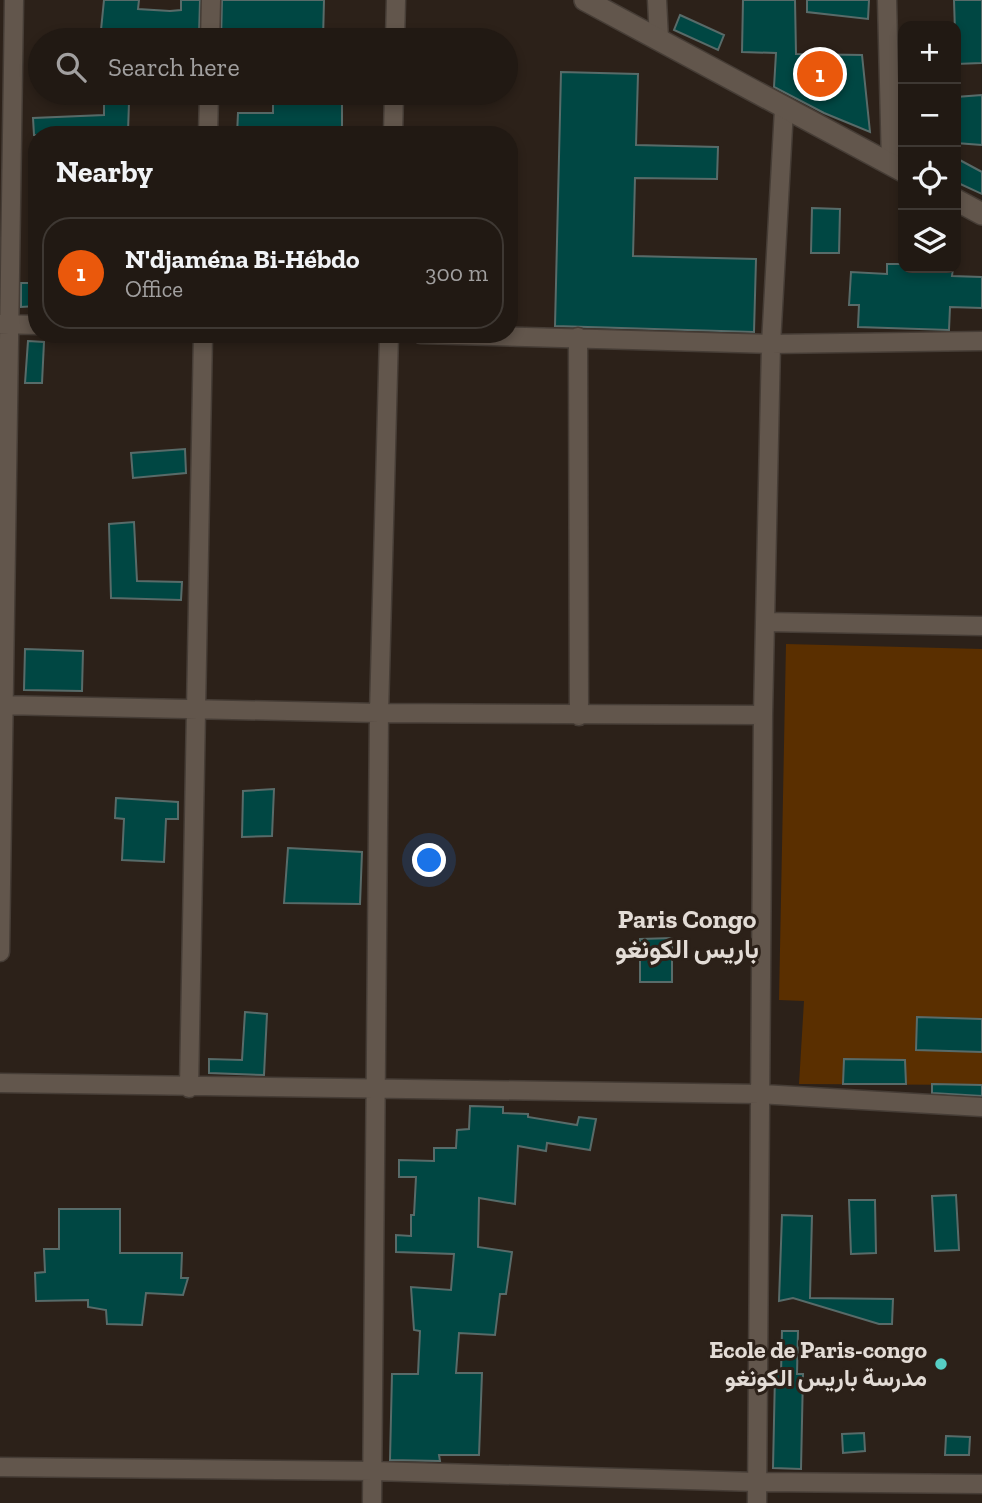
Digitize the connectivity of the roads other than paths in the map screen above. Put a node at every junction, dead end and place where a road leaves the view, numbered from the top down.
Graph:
1 (14, 0) edge
2 (211, 0) edge
3 (396, 0) edge
4 (585, 0) edge
5 (657, 0) edge
6 (887, 0) edge
7 (210, 28) edge
8 (395, 28) edge
9 (659, 39) junction
10 (209, 105) edge
11 (394, 105) edge
12 (784, 109) junction
13 (208, 126) edge
14 (393, 126) edge
15 (897, 168) edge
16 (961, 203) edge
17 (982, 214) edge
18 (4, 325) edge
19 (28, 325) edge
20 (518, 336) edge
21 (579, 337) junction
22 (982, 341) edge
23 (203, 343) edge
24 (389, 343) edge
25 (771, 344) junction
26 (765, 622) junction
27 (982, 626) edge
28 (1, 705) edge
29 (197, 708) junction
30 (379, 713) junction
31 (579, 716) junction
32 (763, 716) junction
33 (0, 952) edge
34 (0, 1083) edge
35 (189, 1088) junction
36 (377, 1091) junction
37 (760, 1094) junction
38 (982, 1107) edge
39 (0, 1466) edge
40 (373, 1471) junction
41 (757, 1482) junction
42 (982, 1484) edge
43 (372, 1503) edge
44 (757, 1503) edge

1 - 18 street
2 - 7 street
3 - 8 street
4 - 9 street
5 - 9 street
6 - 15 street
9 - 12 street
10 - 13 street
11 - 14 street
12 - 15 street
12 - 25 street
16 - 17 street
18 - 19 street
18 - 28 street
20 - 21 street
21 - 25 street
21 - 31 street
22 - 25 street
23 - 29 street
24 - 30 street
25 - 26 street
26 - 27 street
26 - 32 street
28 - 29 street
28 - 33 street
29 - 30 street
29 - 35 street
30 - 31 street
30 - 36 street
31 - 32 street
32 - 37 street
34 - 35 street
35 - 36 street
36 - 37 street
36 - 40 street
37 - 38 street
37 - 41 street
39 - 40 street
40 - 41 street
40 - 43 street
41 - 42 street
41 - 44 street

